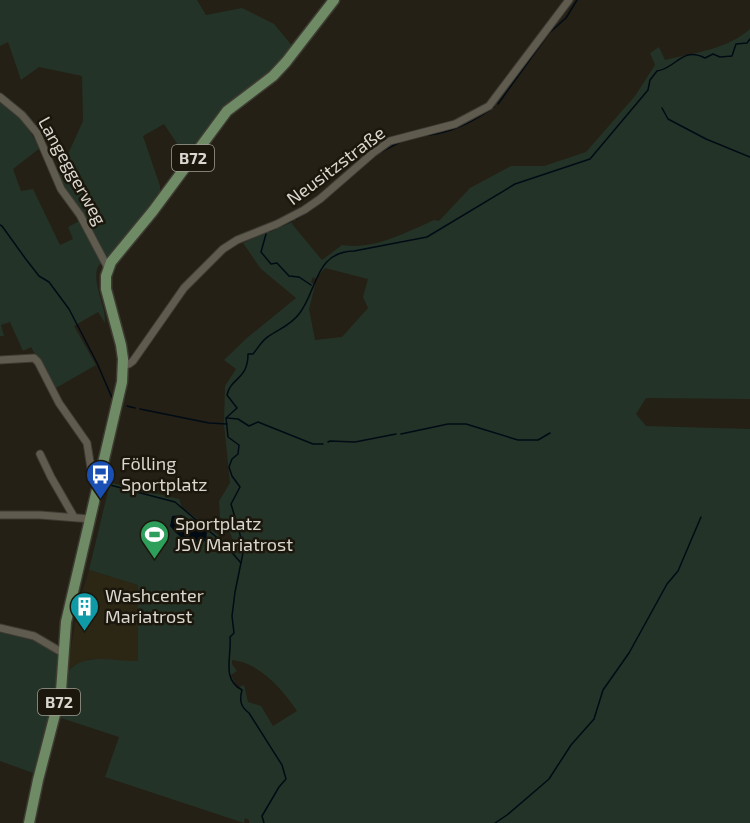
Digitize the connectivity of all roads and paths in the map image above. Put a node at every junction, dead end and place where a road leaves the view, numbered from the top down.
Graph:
1 (334, 0) edge
2 (569, 0) edge
3 (0, 97) edge
4 (108, 268) junction
5 (0, 360) edge
6 (124, 365) junction
7 (40, 454) dead end
8 (99, 486) junction
9 (0, 515) edge
10 (74, 517) junction
11 (91, 519) junction
12 (0, 628) edge
13 (63, 653) junction
14 (29, 823) edge

1 - 4 main road, B72
2 - 6 street, Neusitzstraße
3 - 4 street, Langeggerweg
4 - 6 main road, B72
5 - 8 street
6 - 8 main road, B72
7 - 10 street
8 - 11 main road, B72
9 - 10 street
10 - 11 street
11 - 13 main road, B72
12 - 13 street
13 - 14 main road, B72

